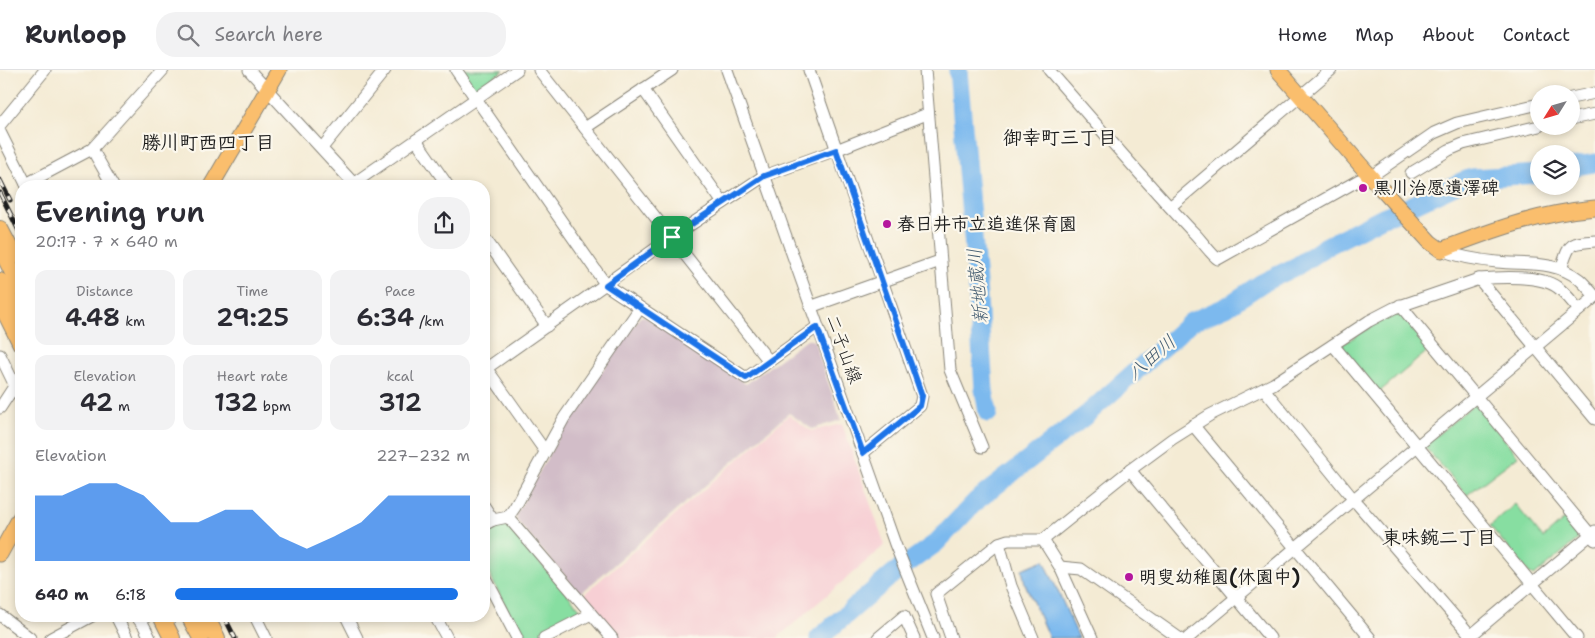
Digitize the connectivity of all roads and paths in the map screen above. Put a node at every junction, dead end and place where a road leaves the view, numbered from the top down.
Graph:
1 (45, 70) edge
2 (249, 70) edge
3 (279, 70) edge
4 (385, 70) edge
5 (456, 70) edge
6 (517, 70) edge
7 (539, 70) edge
8 (672, 70) edge
9 (728, 70) edge
10 (809, 70) edge
11 (925, 70) edge
12 (1278, 70) edge
13 (1331, 70) edge
14 (160, 71) edge
15 (1056, 73) edge
16 (643, 89) junction
17 (267, 90) junction
18 (1595, 93) edge
19 (1300, 96) junction
20 (1580, 96) edge
21 (476, 98) junction
22 (1530, 106) edge
23 (927, 114) junction
24 (1595, 114) edge
25 (1580, 117) edge
26 (0, 125) edge
27 (585, 128) junction
28 (1530, 128) edge
29 (0, 132) edge
30 (416, 140) junction
31 (322, 148) junction
32 (92, 149) junction
33 (836, 150) junction
34 (1411, 173) dead end
35 (764, 176) junction
36 (24, 180) edge
37 (36, 180) edge
38 (110, 180) edge
39 (215, 180) edge
40 (349, 180) edge
41 (360, 180) edge
42 (444, 180) edge
43 (1374, 180) junction
44 (723, 203) junction
45 (1170, 207) junction
46 (1595, 208) edge
47 (0, 229) edge
48 (672, 237) junction
49 (1595, 241) edge
50 (490, 245) edge
51 (1435, 246) junction
52 (0, 248) edge
53 (15, 258) edge
54 (940, 261) junction
55 (1561, 269) junction
56 (15, 277) edge
57 (1480, 279) junction
58 (0, 281) edge
59 (882, 282) junction
60 (606, 285) junction
61 (1595, 297) edge
62 (0, 302) edge
63 (1400, 306) junction
64 (810, 307) junction
65 (640, 308) junction
66 (15, 310) edge
67 (1579, 310) junction
68 (547, 326) junction
69 (817, 327) junction
70 (15, 332) edge
71 (1333, 345) junction
72 (1534, 347) junction
73 (0, 356) edge
74 (769, 361) junction
75 (490, 365) edge
76 (490, 375) edge
77 (15, 379) edge
78 (15, 386) edge
79 (1264, 388) junction
80 (1476, 396) junction
81 (0, 408) edge
82 (1595, 419) edge
83 (1193, 425) junction
84 (982, 447) dead end
85 (1418, 447) junction
86 (545, 451) junction
87 (863, 453) junction
88 (1130, 470) junction
89 (1354, 500) junction
90 (508, 516) junction
91 (490, 521) edge
92 (15, 527) edge
93 (1594, 535) edge
94 (1043, 540) junction
95 (999, 543) junction
96 (1295, 550) junction
97 (0, 554) edge
98 (1060, 566) junction
99 (1532, 584) junction
100 (490, 586) edge
101 (1236, 598) junction
102 (0, 614) edge
103 (591, 614) junction
104 (81, 622) edge
105 (119, 622) edge
106 (141, 622) edge
107 (164, 622) edge
108 (176, 622) edge
109 (192, 622) edge
110 (201, 622) edge
111 (209, 622) edge
112 (258, 622) edge
113 (349, 622) edge
114 (438, 622) edge
115 (1470, 637) edge
116 (30, 638) edge
117 (51, 638) edge
118 (127, 638) edge
119 (150, 638) edge
120 (172, 638) edge
121 (185, 638) edge
122 (201, 638) edge
123 (210, 638) edge
124 (217, 638) edge
125 (266, 638) edge
126 (357, 638) edge
127 (447, 638) edge
128 (517, 638) edge
129 (544, 638) edge
130 (612, 638) edge
131 (878, 638) edge
132 (914, 638) edge
133 (933, 638) edge
134 (951, 638) edge
135 (1033, 638) edge
136 (1092, 638) edge
137 (1179, 638) edge
138 (1188, 638) edge
139 (1270, 638) edge
140 (1370, 638) edge
141 (1577, 638) edge

1 - 26 street
2 - 17 street
3 - 17 main road
4 - 31 street
5 - 21 street
6 - 21 street
7 - 27 street
8 - 16 street
9 - 35 street, 二子山線
10 - 33 street
11 - 23 street
12 - 19 main road
13 - 19 street
14 - 32 street
15 - 45 street
16 - 27 street
16 - 44 street
17 - 31 street
17 - 39 main road
18 - 20 street
19 - 43 main road
19 - 45 street
21 - 30 street
21 - 60 street
22 - 43 street
23 - 33 street
23 - 54 street
24 - 25 street
27 - 48 street
28 - 34 street
29 - 36 street
30 - 41 street
30 - 42 street
31 - 40 street
32 - 37 street
32 - 38 street
33 - 35 street
33 - 59 street
35 - 44 street
35 - 64 street, 二子山線
43 - 45 street
43 - 51 main road
44 - 48 street
46 - 51 main road
47 - 53 highway
48 - 60 street
48 - 74 street
49 - 55 street
50 - 68 street
51 - 55 street
52 - 56 highway
54 - 59 street
54 - 84 street
55 - 61 street
57 - 63 street
57 - 67 street
57 - 72 street
58 - 66 highway
59 - 64 street
59 - 87 street
60 - 65 street
60 - 68 street
61 - 67 street
62 - 70 highway
63 - 71 street
63 - 80 street
64 - 69 street, 二子山線
65 - 74 street
65 - 86 street
67 - 72 street
68 - 75 street
69 - 74 street
69 - 87 street, 二子山線
71 - 79 street
71 - 85 street
72 - 80 street
72 - 82 street
73 - 77 street
76 - 86 street
78 - 81 street
79 - 83 street
79 - 89 street
80 - 85 street
80 - 93 street
83 - 88 street
83 - 96 street
85 - 89 street
85 - 99 street
86 - 90 street
87 - 133 street, 二子山線
88 - 94 street
88 - 101 street
89 - 96 street
89 - 115 street
90 - 91 street
90 - 103 street
92 - 97 main road
93 - 99 street
94 - 95 street
94 - 98 street
95 - 134 street
95 - 135 street
96 - 101 street
96 - 140 street
98 - 136 street
98 - 137 street
99 - 115 street
99 - 141 street
100 - 128 street
101 - 138 street
101 - 139 street
102 - 116 street
103 - 129 street
103 - 130 street
104 - 117 street
105 - 118 street
106 - 119 street
107 - 120 highway
108 - 121 highway
109 - 122 highway
110 - 123 highway
111 - 124 highway
112 - 125 street
113 - 126 street
114 - 127 street
131 - 132 street

